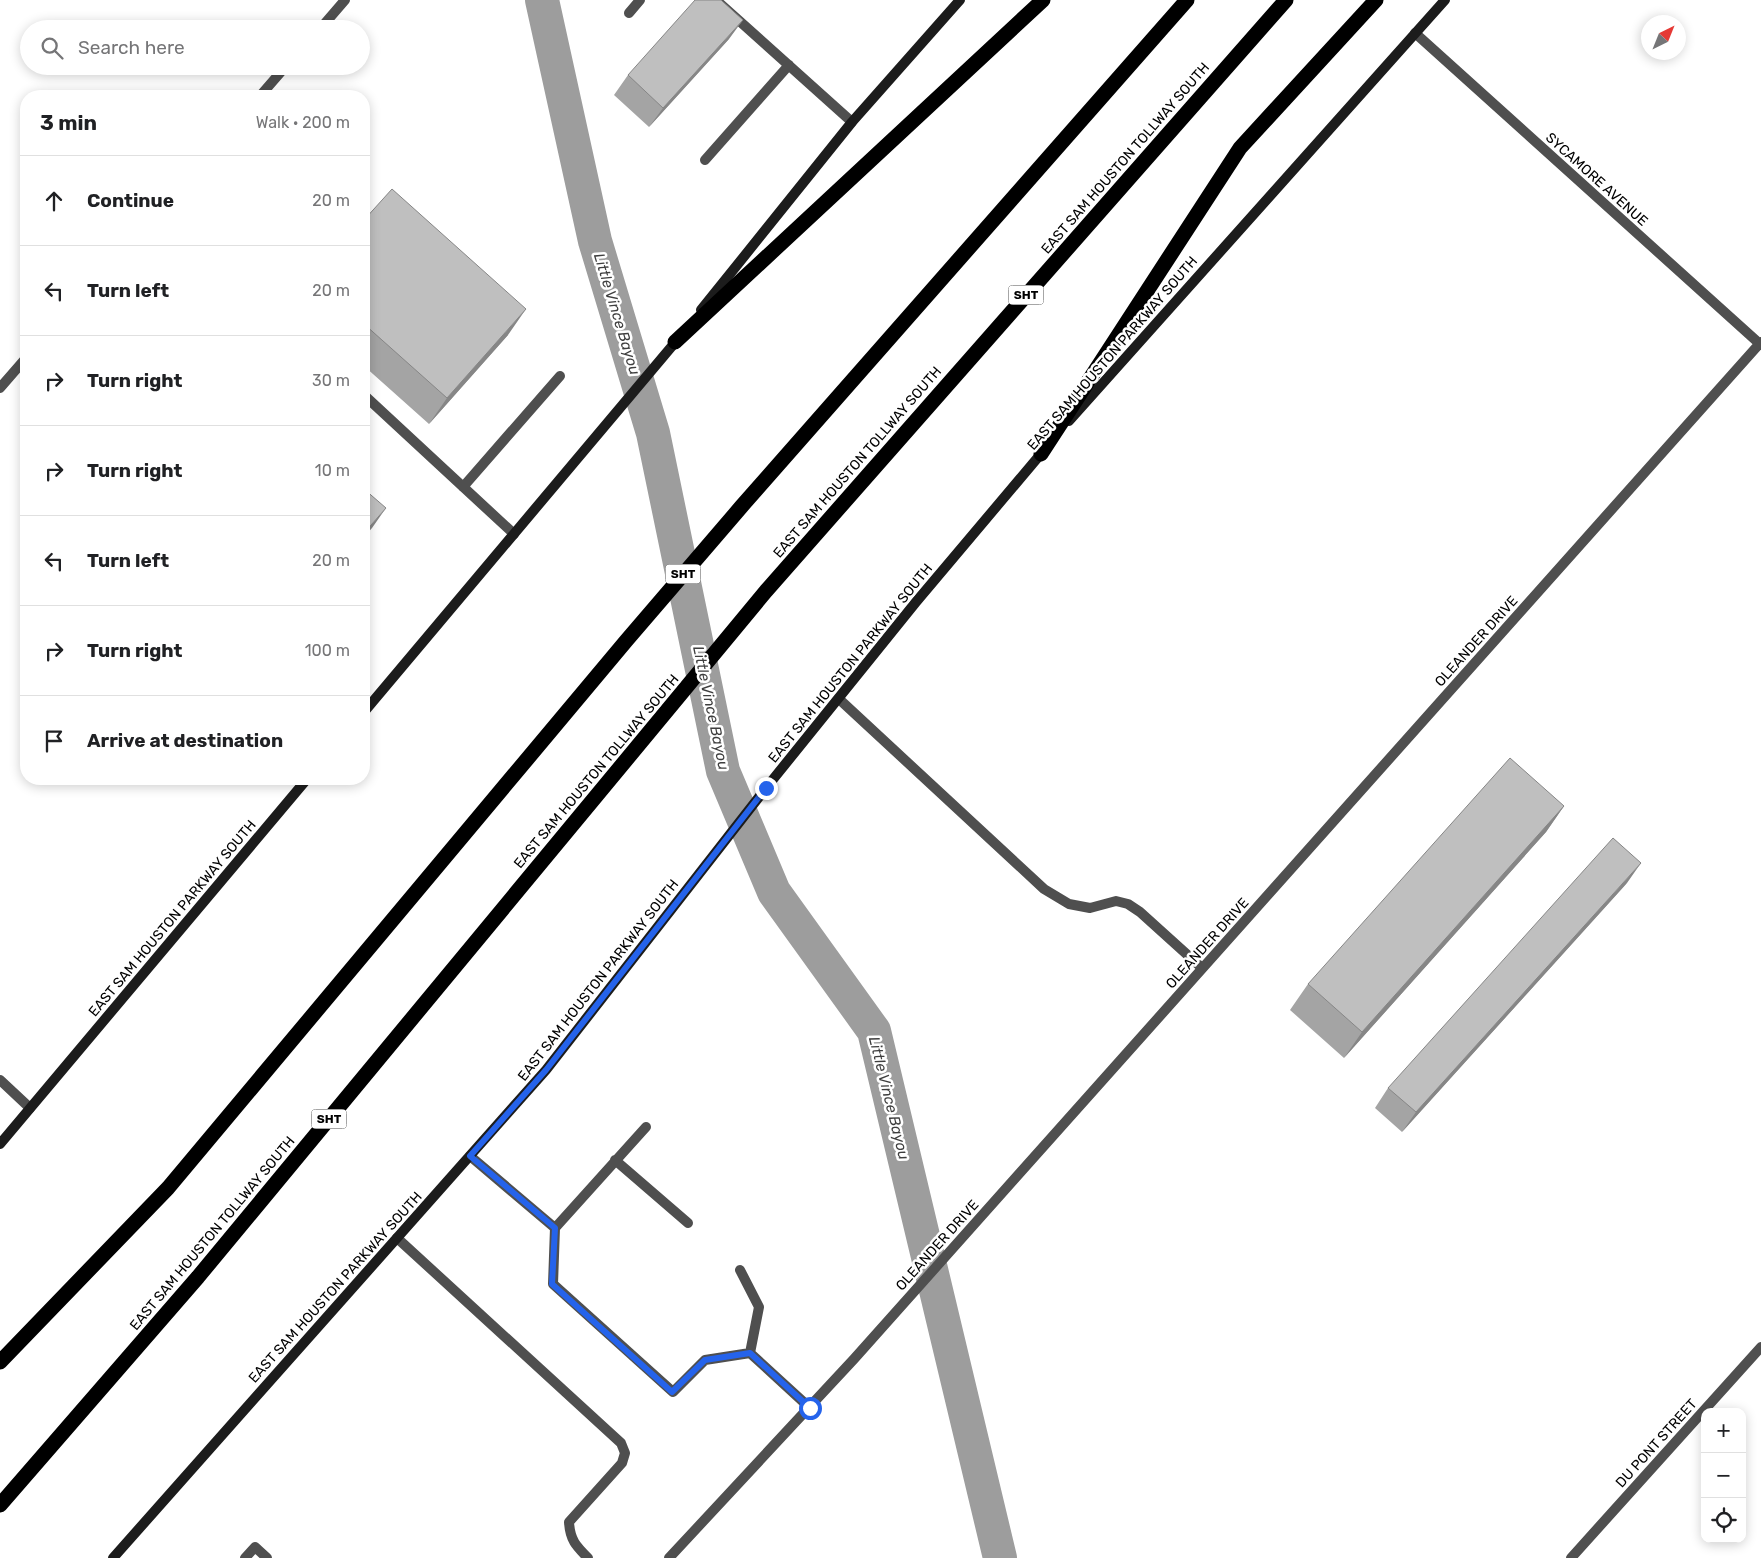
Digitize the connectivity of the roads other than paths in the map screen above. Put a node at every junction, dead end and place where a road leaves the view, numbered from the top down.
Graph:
1 (345, 0) edge
2 (640, 0) edge
3 (716, 0) edge
4 (960, 0) edge
5 (1042, 0) edge
6 (1187, 0) edge
7 (1286, 0) edge
8 (1376, 0) edge
9 (1445, 0) edge
10 (629, 13) dead end
11 (328, 20) edge
12 (1415, 33) junction
13 (789, 65) junction
14 (278, 75) edge
15 (265, 90) edge
16 (852, 122) junction
17 (705, 160) dead end
18 (675, 342) junction
19 (1761, 344) edge
20 (20, 365) edge
21 (560, 376) dead end
22 (0, 388) edge
23 (370, 401) edge
24 (1041, 454) junction
25 (463, 487) junction
26 (514, 534) junction
27 (839, 700) junction
28 (370, 705) edge
29 (302, 785) edge
30 (1202, 968) junction
31 (0, 1080) edge
32 (30, 1108) junction
33 (646, 1127) dead end
34 (0, 1144) edge
35 (470, 1156) junction
36 (615, 1160) junction
37 (688, 1223) dead end
38 (555, 1228) junction
39 (397, 1238) junction
40 (740, 1270) dead end
41 (1761, 1347) edge
42 (750, 1353) junction
43 (0, 1362) edge
44 (810, 1408) junction
45 (0, 1505) edge
46 (113, 1558) edge
47 (244, 1558) edge
48 (267, 1558) edge
49 (588, 1558) edge
50 (669, 1558) edge
51 (1571, 1558) edge

1 - 11 street
2 - 10 street
3 - 13 street
4 - 16 main road
5 - 18 highway
6 - 43 highway, SHT
7 - 45 highway, EAST SAM HOUSTON TOLLWAY SOUTH / SHT
8 - 24 highway
9 - 12 main road, EAST SAM HOUSTON PARKWAY SOUTH
12 - 19 street, SYCAMORE AVENUE
12 - 24 main road, EAST SAM HOUSTON PARKWAY SOUTH
13 - 16 street
13 - 17 street
14 - 15 street
16 - 18 main road
18 - 26 main road
19 - 30 street, OLEANDER DRIVE
20 - 22 street
21 - 25 street
23 - 25 street
24 - 27 main road, EAST SAM HOUSTON PARKWAY SOUTH
25 - 26 street
26 - 28 main road
27 - 30 street
27 - 35 main road, EAST SAM HOUSTON PARKWAY SOUTH
29 - 32 main road, EAST SAM HOUSTON PARKWAY SOUTH
30 - 44 street, OLEANDER DRIVE
31 - 32 street
32 - 34 main road, EAST SAM HOUSTON PARKWAY SOUTH
33 - 36 street
35 - 38 street
35 - 39 main road, EAST SAM HOUSTON PARKWAY SOUTH
36 - 37 street
36 - 38 street
38 - 42 street
39 - 46 main road, EAST SAM HOUSTON PARKWAY SOUTH
39 - 49 street
40 - 42 street
41 - 51 street, DU PONT STREET
42 - 44 street
44 - 50 street, OLEANDER DRIVE
47 - 48 street

